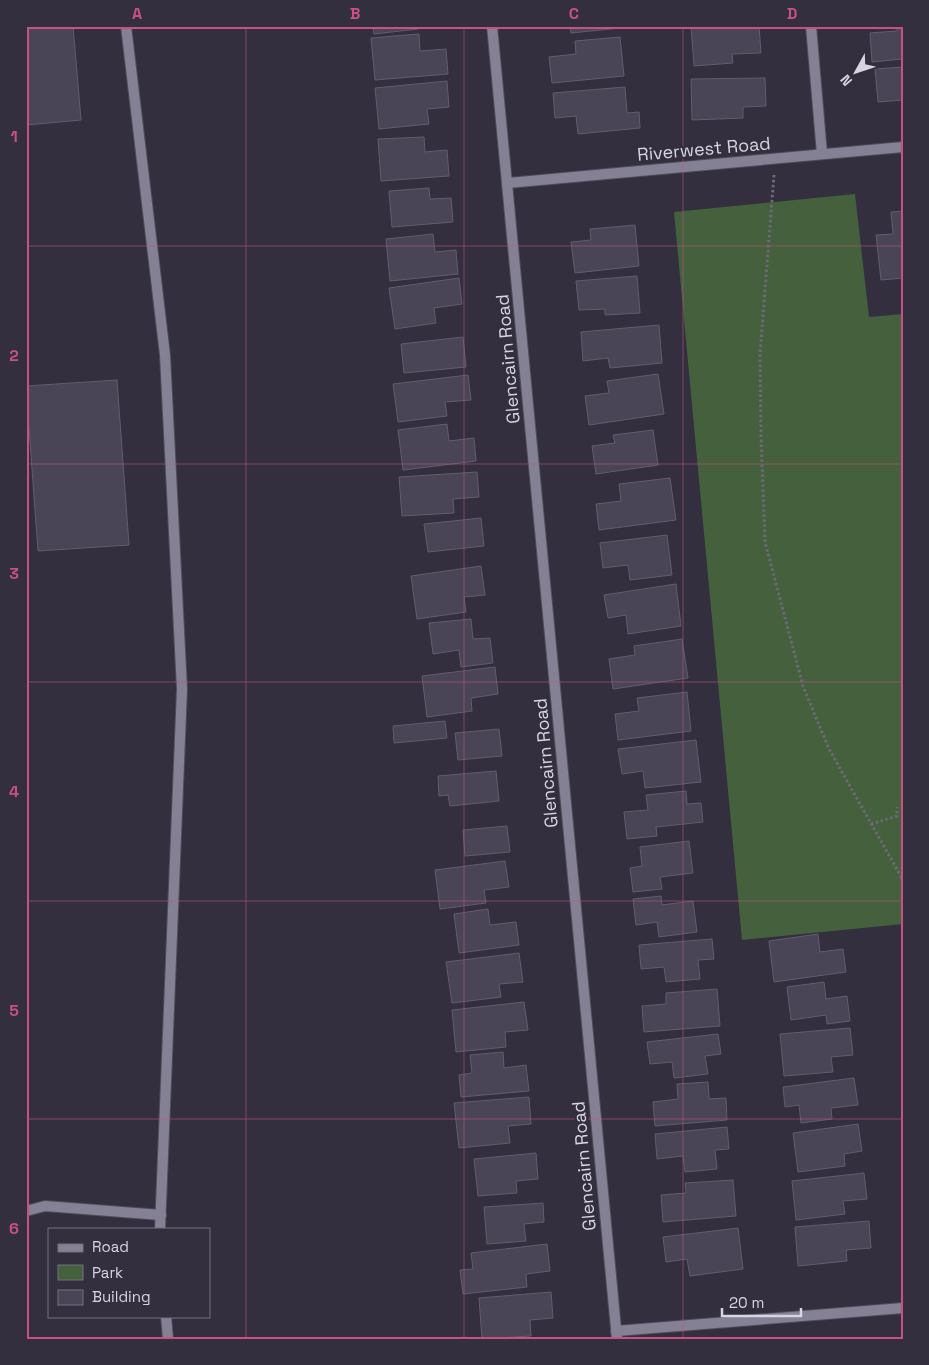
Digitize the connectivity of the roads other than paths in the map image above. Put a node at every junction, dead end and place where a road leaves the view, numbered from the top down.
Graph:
1 (126, 26) edge
2 (492, 26) edge
3 (810, 26) edge
4 (903, 147) edge
5 (822, 154) junction
6 (508, 183) junction
7 (26, 1211) edge
8 (161, 1215) junction
9 (160, 1228) edge
10 (903, 1308) edge
11 (166, 1318) edge
12 (616, 1335) edge
13 (168, 1339) edge

1 - 8 street
2 - 6 street, Glencairn Road
3 - 5 street
4 - 5 street, Riverwest Road
5 - 6 street, Riverwest Road
6 - 12 street, Glencairn Road
7 - 8 street
8 - 9 street
10 - 12 street
11 - 13 street

